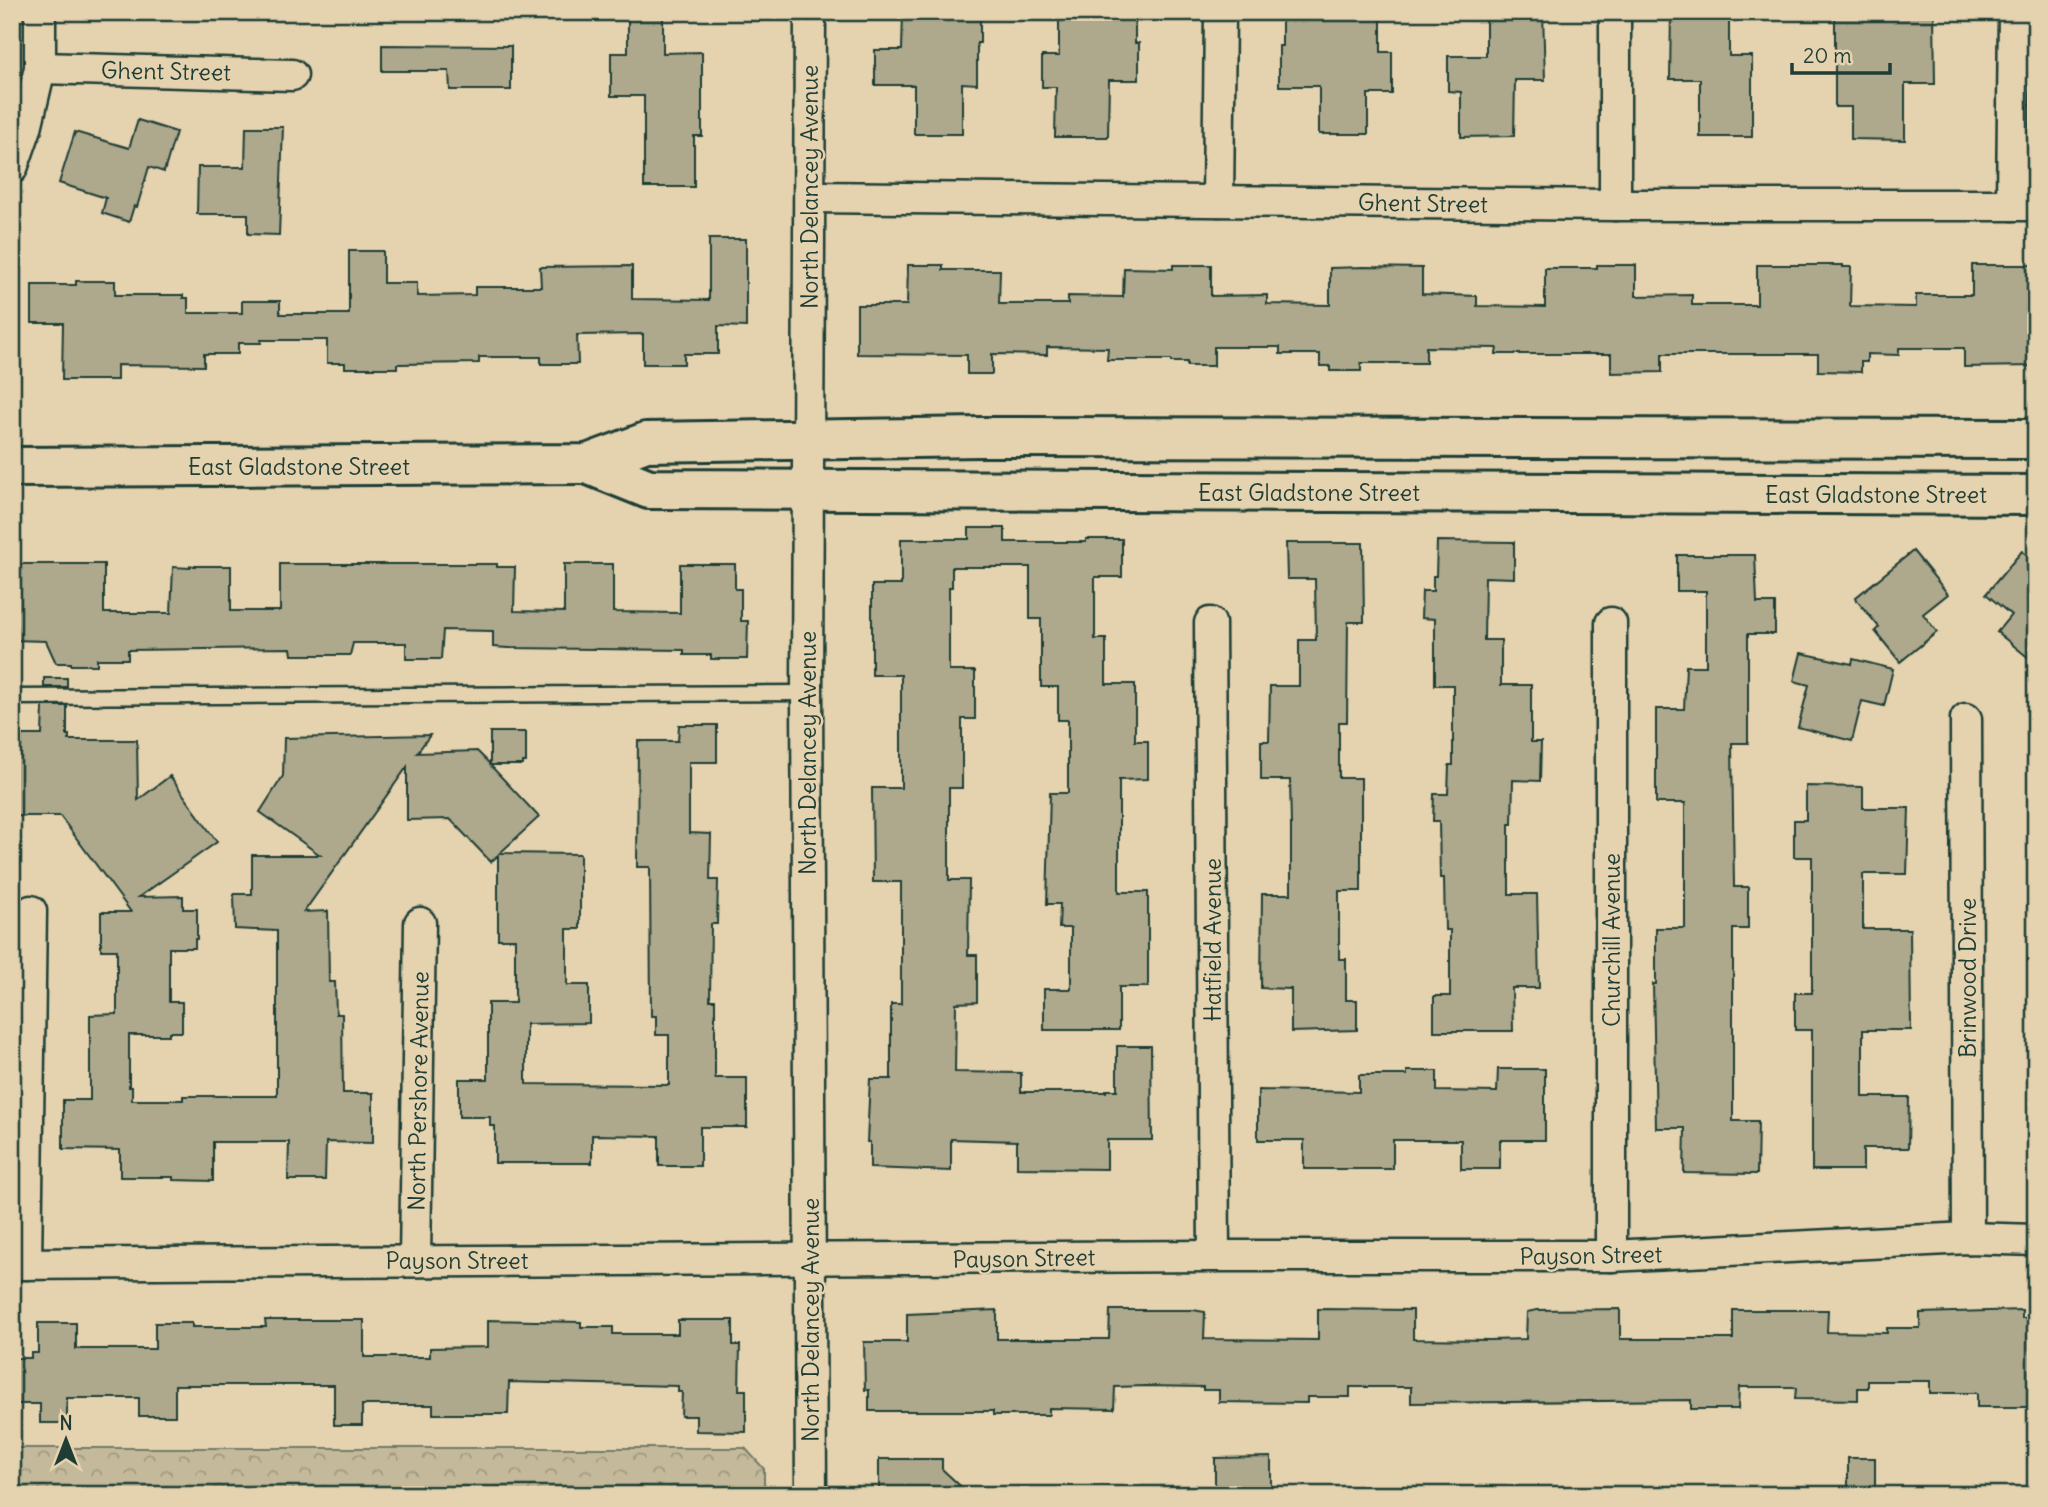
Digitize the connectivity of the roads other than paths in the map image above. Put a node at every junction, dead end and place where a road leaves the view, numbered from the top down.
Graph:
1 (40, 12) edge
2 (810, 12) edge
3 (1220, 12) edge
4 (1615, 12) edge
5 (2014, 12) edge
6 (40, 68) junction
7 (292, 75) dead end
8 (12, 168) edge
9 (810, 197) junction
10 (1218, 201) junction
11 (1615, 205) junction
12 (2024, 205) edge
13 (808, 439) junction
14 (2036, 439) edge
15 (587, 464) junction
16 (12, 467) edge
17 (807, 490) junction
18 (2036, 495) edge
19 (1210, 623) dead end
20 (1611, 623) dead end
21 (807, 693) junction
22 (12, 697) edge
23 (1966, 719) dead end
24 (31, 911) dead end
25 (419, 923) dead end
26 (1968, 1238) junction
27 (2036, 1240) edge
28 (1213, 1256) junction
29 (1611, 1256) junction
30 (415, 1260) junction
31 (809, 1260) junction
32 (19, 1264) edge
33 (811, 1495) edge

1 - 6 street
2 - 9 street, North Delancey Avenue
3 - 10 street
4 - 11 street
5 - 12 street
6 - 7 street, Ghent Street
6 - 8 street
9 - 10 street, Ghent Street
9 - 13 street, North Delancey Avenue
10 - 11 street, Ghent Street
11 - 12 street, Ghent Street
13 - 14 street, East Gladstone Street
13 - 15 street, East Gladstone Street
13 - 17 street, North Delancey Avenue
15 - 16 street, East Gladstone Street
15 - 17 street, East Gladstone Street
17 - 18 street, East Gladstone Street
17 - 21 street, North Delancey Avenue
19 - 28 street, Hatfield Avenue
20 - 29 street, Churchill Avenue
21 - 22 lane
21 - 31 street, North Delancey Avenue
23 - 26 street, Brinwood Drive
24 - 32 street
25 - 30 street, North Pershore Avenue
26 - 27 street, Payson Street
26 - 29 street, Payson Street
28 - 29 street, Payson Street
28 - 31 street, Payson Street
30 - 31 street, Payson Street
30 - 32 street, Payson Street
31 - 33 street, North Delancey Avenue

